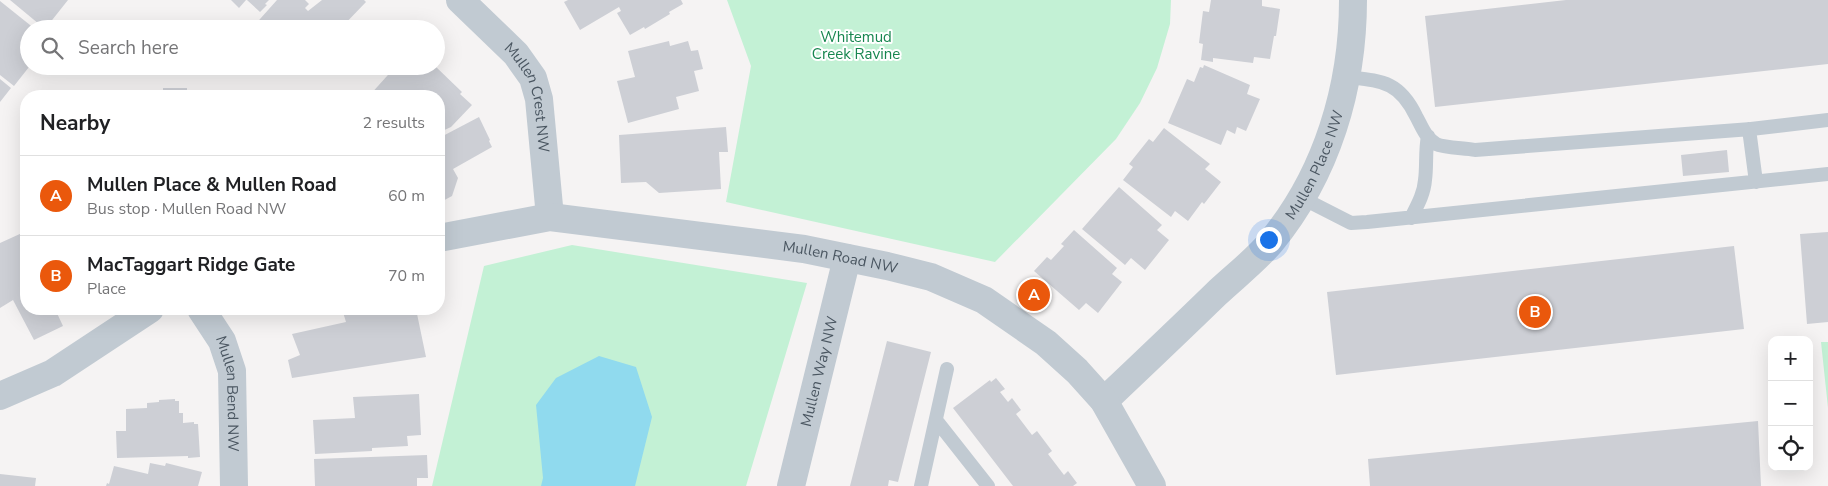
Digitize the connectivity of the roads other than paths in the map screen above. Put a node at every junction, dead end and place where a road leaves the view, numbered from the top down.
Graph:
1 (460, 0) edge
2 (1353, 0) edge
3 (1347, 77) junction
4 (1828, 120) edge
5 (1749, 129) junction
6 (1428, 136) junction
7 (1828, 174) edge
8 (1756, 182) junction
9 (1302, 198) junction
10 (550, 217) junction
11 (1411, 218) junction
12 (445, 237) edge
13 (847, 258) junction
14 (141, 315) edge
15 (205, 315) edge
16 (948, 369) dead end
17 (0, 396) edge
18 (1104, 401) junction
19 (936, 420) junction
20 (234, 486) edge
21 (791, 486) edge
22 (921, 486) edge
23 (988, 486) edge
24 (1152, 486) edge

1 - 10 street, Mullen Crest NW
2 - 3 street, Mullen Place NW
3 - 6 lane
3 - 9 street, Mullen Place NW
4 - 5 lane
5 - 6 lane
5 - 8 lane
6 - 11 lane
7 - 8 lane
8 - 11 lane
9 - 11 lane
9 - 18 street, Mullen Place NW
10 - 12 street, Mullen Road NW
10 - 13 street, Mullen Road NW
13 - 18 street, Mullen Road NW
13 - 21 street, Mullen Way NW
14 - 17 street
15 - 20 street, Mullen Bend NW
16 - 19 lane
18 - 24 street, Mullen Road NW
19 - 22 lane
19 - 23 lane

